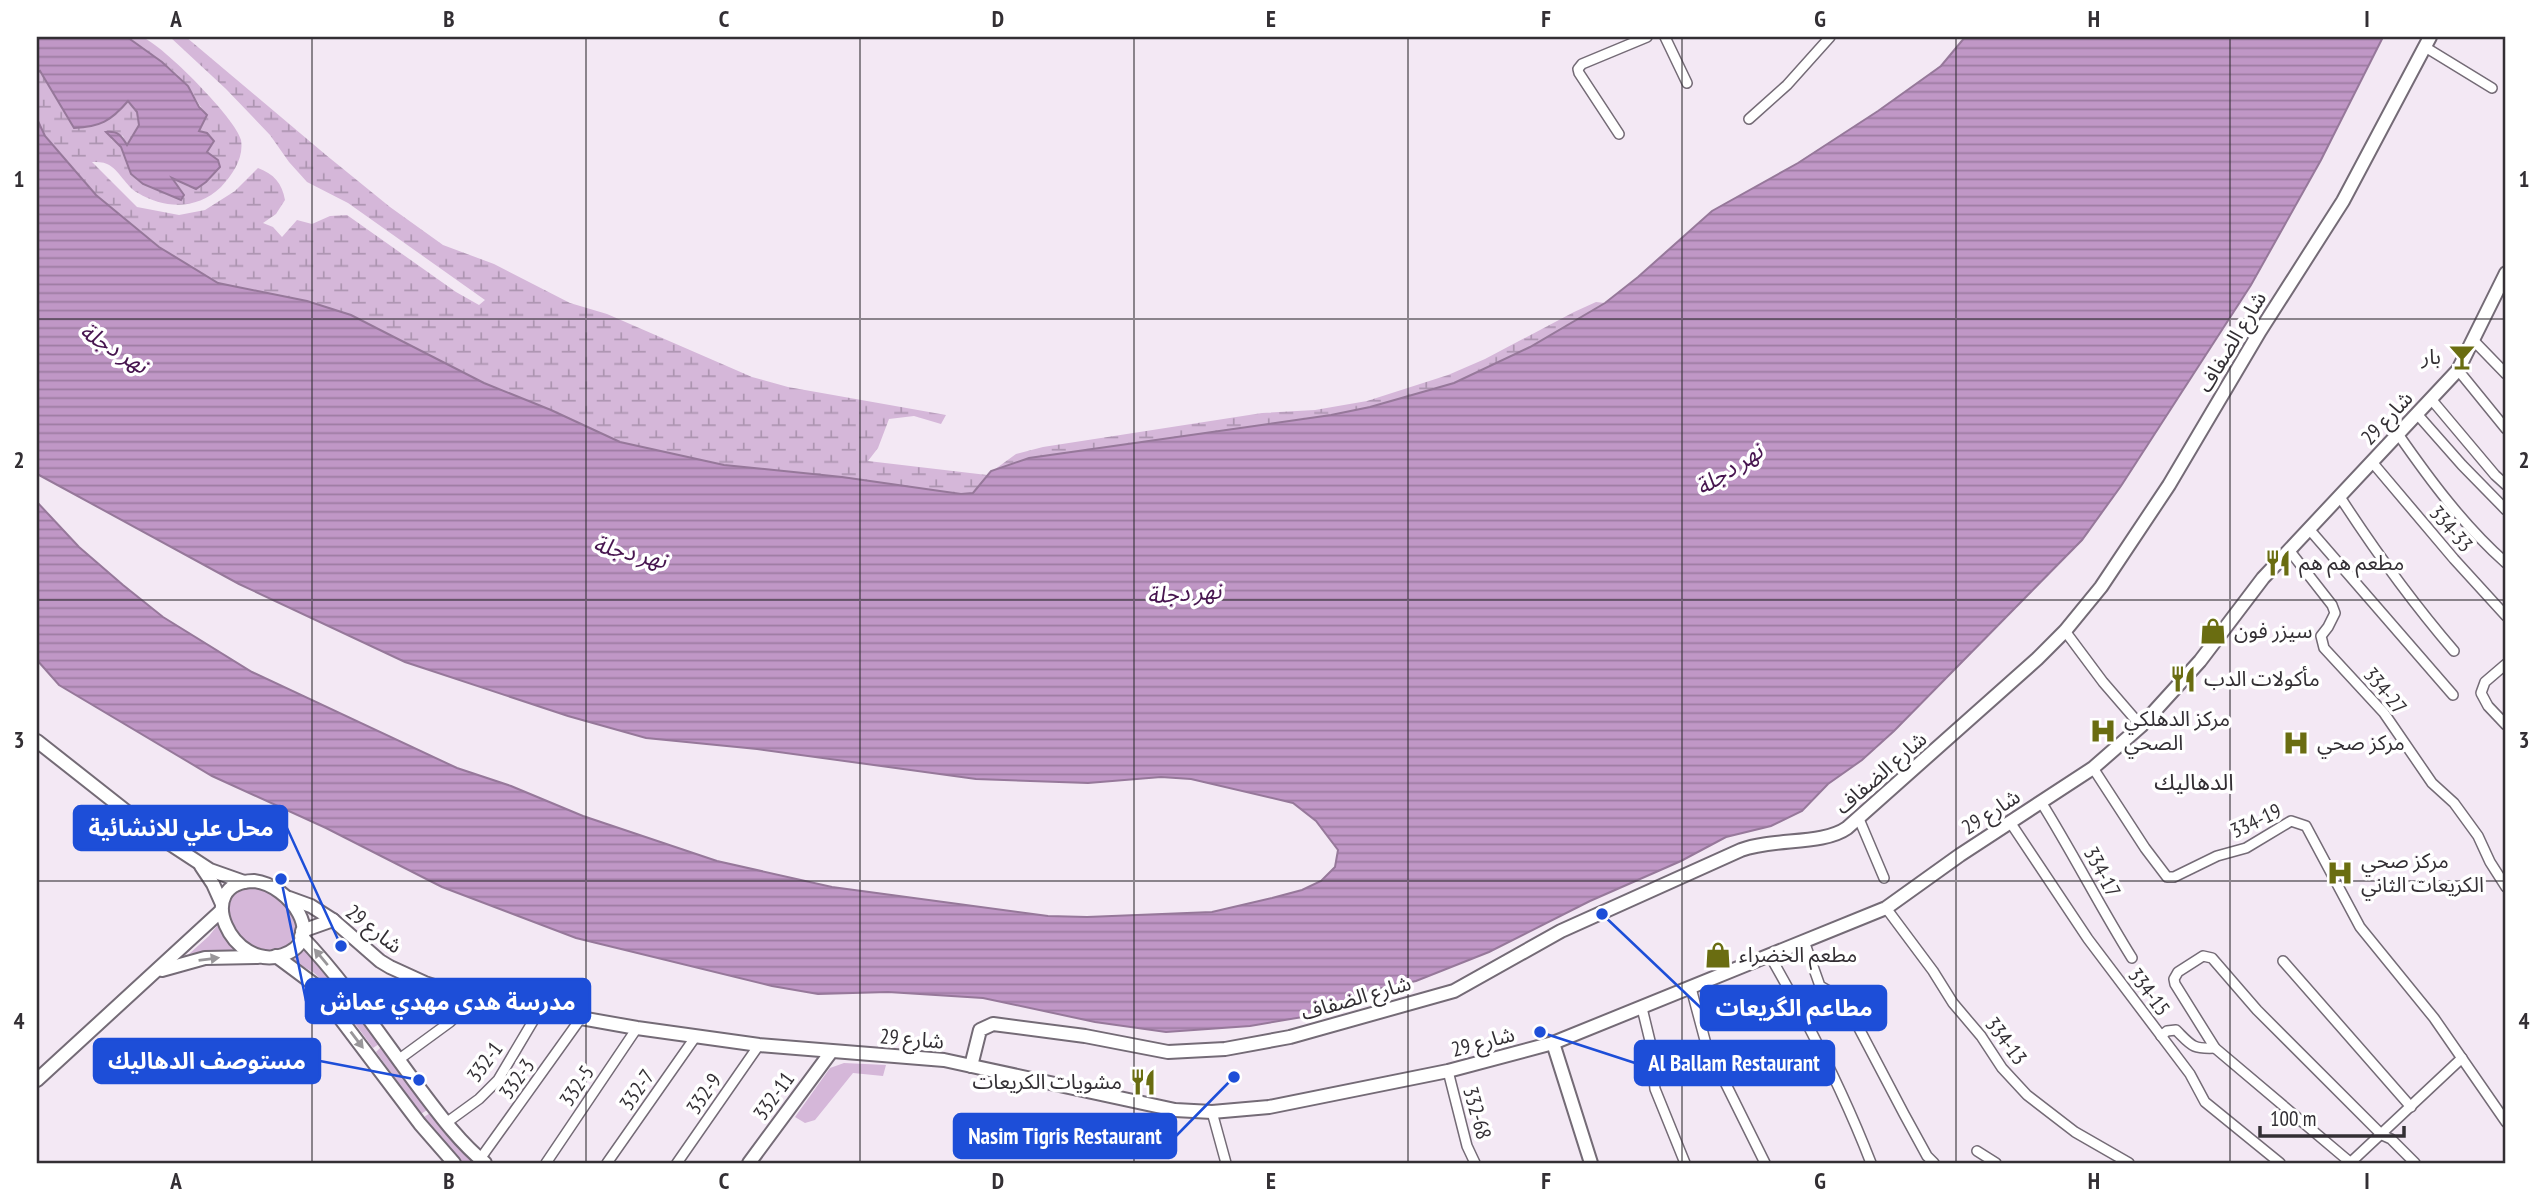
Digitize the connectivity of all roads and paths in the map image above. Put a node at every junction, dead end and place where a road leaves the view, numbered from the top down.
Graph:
1 (1647, 37) edge
2 (1665, 37) edge
3 (1830, 37) edge
4 (2428, 42) edge
5 (1687, 83) dead end
6 (2492, 88) dead end
7 (1749, 119) dead end
8 (1619, 134) dead end
9 (2506, 273) edge
10 (2473, 340) junction
11 (2458, 370) junction
12 (2506, 374) edge
13 (2431, 399) junction
14 (2417, 414) junction
15 (2506, 429) edge
16 (2398, 434) junction
17 (2372, 462) junction
18 (2506, 485) edge
19 (2340, 496) junction
20 (2506, 510) edge
21 (2309, 529) junction
22 (2289, 550) junction
23 (2506, 563) edge
24 (2506, 616) edge
25 (2065, 631) junction
26 (2454, 651) dead end
27 (2506, 664) edge
28 (2452, 695) dead end
29 (2506, 724) edge
30 (2141, 726) junction
31 (37, 741) edge
32 (2093, 768) junction
33 (2041, 802) junction
34 (1859, 819) junction
35 (2010, 822) junction
36 (199, 863) junction
37 (1884, 878) dead end
38 (244, 882) junction
39 (2506, 887) edge
40 (289, 898) junction
41 (222, 908) junction
42 (1886, 908) junction
43 (332, 920) junction
44 (302, 933) junction
45 (1804, 941) junction
46 (270, 956) junction
47 (1770, 956) junction
48 (2133, 958) dead end
49 (2283, 961) dead end
50 (156, 973) junction
51 (1691, 988) junction
52 (474, 999) junction
53 (1642, 1008) junction
54 (539, 1011) junction
55 (582, 1018) junction
56 (637, 1028) junction
57 (695, 1036) junction
58 (2161, 1036) junction
59 (1553, 1043) junction
60 (759, 1045) junction
61 (2215, 1048) junction
62 (831, 1052) junction
63 (2462, 1058) junction
64 (398, 1060) junction
65 (971, 1066) junction
66 (1448, 1072) junction
67 (37, 1080) edge
68 (2411, 1107) junction
69 (1212, 1112) junction
70 (2506, 1119) edge
71 (446, 1123) junction
72 (2382, 1135) junction
73 (1977, 1151) dead end
74 (483, 1161) edge
75 (454, 1163) edge
76 (546, 1163) edge
77 (607, 1163) edge
78 (677, 1163) edge
79 (749, 1163) edge
80 (1226, 1163) edge
81 (1475, 1163) edge
82 (1591, 1163) edge
83 (1685, 1163) edge
84 (1765, 1163) edge
85 (1871, 1163) edge
86 (1934, 1163) edge
87 (1996, 1163) edge
88 (2129, 1163) edge
89 (2280, 1163) edge
90 (2351, 1163) edge
91 (2415, 1163) edge

1 - 8 street
2 - 5 street
3 - 7 street
4 - 6 street
4 - 25 street, شارع الضفاف
9 - 10 street, شارع 29
10 - 11 street, شارع 29
10 - 12 street
11 - 13 street, شارع 29
11 - 15 street
13 - 14 street, شارع 29
13 - 18 street
14 - 16 street, شارع 29
14 - 20 street
16 - 17 street, شارع 29
16 - 23 street
17 - 19 street, شارع 29
17 - 24 street, 334-33
19 - 21 street, شارع 29
19 - 26 street
21 - 22 street, شارع 29
21 - 28 street
22 - 30 street, شارع 29
22 - 39 street, 334-27
25 - 30 street
25 - 34 street, شارع الضفاف
27 - 29 street
30 - 32 street, شارع 29
31 - 36 street
32 - 33 street, شارع 29
32 - 63 street, 334-19
33 - 35 street, شارع 29
33 - 48 street, 334-17
34 - 37 street
34 - 65 street, شارع الضفاف
35 - 42 street, شارع 29
35 - 58 street, 334-15
36 - 38 street
36 - 41 street
38 - 40 street
38 - 41 street
40 - 43 street, شارع 29
40 - 44 street
41 - 46 street
41 - 50 street
42 - 45 street, شارع 29
42 - 88 street, 334-13
43 - 44 street
43 - 52 street, شارع 29
44 - 46 street
64 -> 44 street
45 - 47 street, شارع 29
45 - 86 street
50 -> 46 street
46 -> 75 street
47 - 51 street, شارع 29
47 - 85 street
49 - 68 street
50 - 67 street
51 - 53 street, شارع 29
51 - 84 street
52 - 54 street, شارع 29
52 - 64 street
53 - 59 street, شارع 29
53 - 83 street
54 - 55 street, شارع 29
54 - 71 street, 332-1
55 - 56 street, شارع 29
55 - 74 street, 332-3
56 - 57 street, شارع 29
56 - 76 street, 332-5
57 - 60 street, شارع 29
57 - 77 street, 332-7
58 - 61 street
58 - 89 street, 334-15
59 - 66 street, شارع 29
59 - 82 street
60 - 62 street, شارع 29
60 - 78 street, 332-9
61 - 72 street
61 - 90 street
62 - 65 street, شارع 29
62 - 79 street, 332-11
63 - 68 street
63 - 70 street, 334-19
64 - 71 street
65 - 69 street, شارع 29
66 - 69 street, شارع 29
66 - 81 street, 332-68
68 - 72 street
69 - 80 street
71 - 74 street
72 - 90 street
72 - 91 street
73 - 87 street

